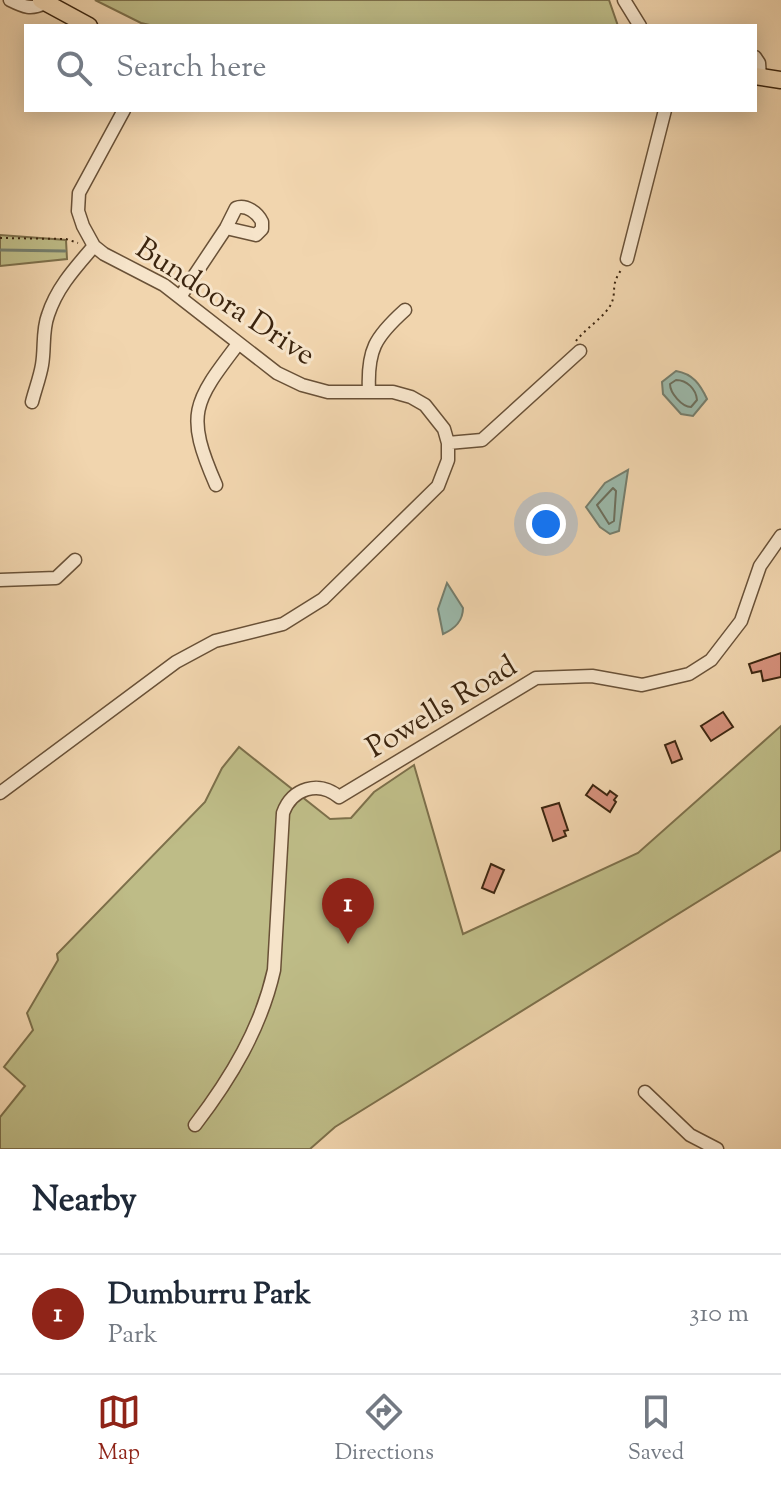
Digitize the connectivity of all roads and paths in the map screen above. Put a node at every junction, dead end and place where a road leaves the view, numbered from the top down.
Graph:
1 (10, 0) edge
2 (624, 0) edge
3 (43, 1) edge
4 (85, 24) edge
5 (639, 24) edge
6 (758, 76) edge
7 (781, 80) edge
8 (123, 112) edge
9 (664, 112) edge
10 (226, 228) dead end
11 (0, 238) edge
12 (79, 244) dead end
13 (94, 246) junction
14 (627, 259) joint
15 (180, 297) junction
16 (405, 310) dead end
17 (238, 344) junction
18 (579, 352) joint
19 (369, 391) junction
20 (32, 402) dead end
21 (448, 443) junction
22 (216, 485) dead end
23 (781, 536) edge
24 (75, 560) dead end
25 (0, 580) edge
26 (0, 793) edge
27 (645, 1092) dead end
28 (195, 1125) dead end
29 (717, 1149) edge

1 - 3 street
2 - 5 street
3 - 4 main road
6 - 7 main road
8 - 13 street, Bundoora Drive
9 - 14 street
10 - 15 street
11 - 12 path
13 - 15 street, Bundoora Drive
13 - 20 street
14 - 18 path
15 - 17 street, Bundoora Drive
16 - 19 street
17 - 19 street, Bundoora Drive
17 - 22 street
18 - 21 street
19 - 21 street, Bundoora Drive
21 - 26 street
23 - 28 street, Powells Road
24 - 25 street
27 - 29 street

